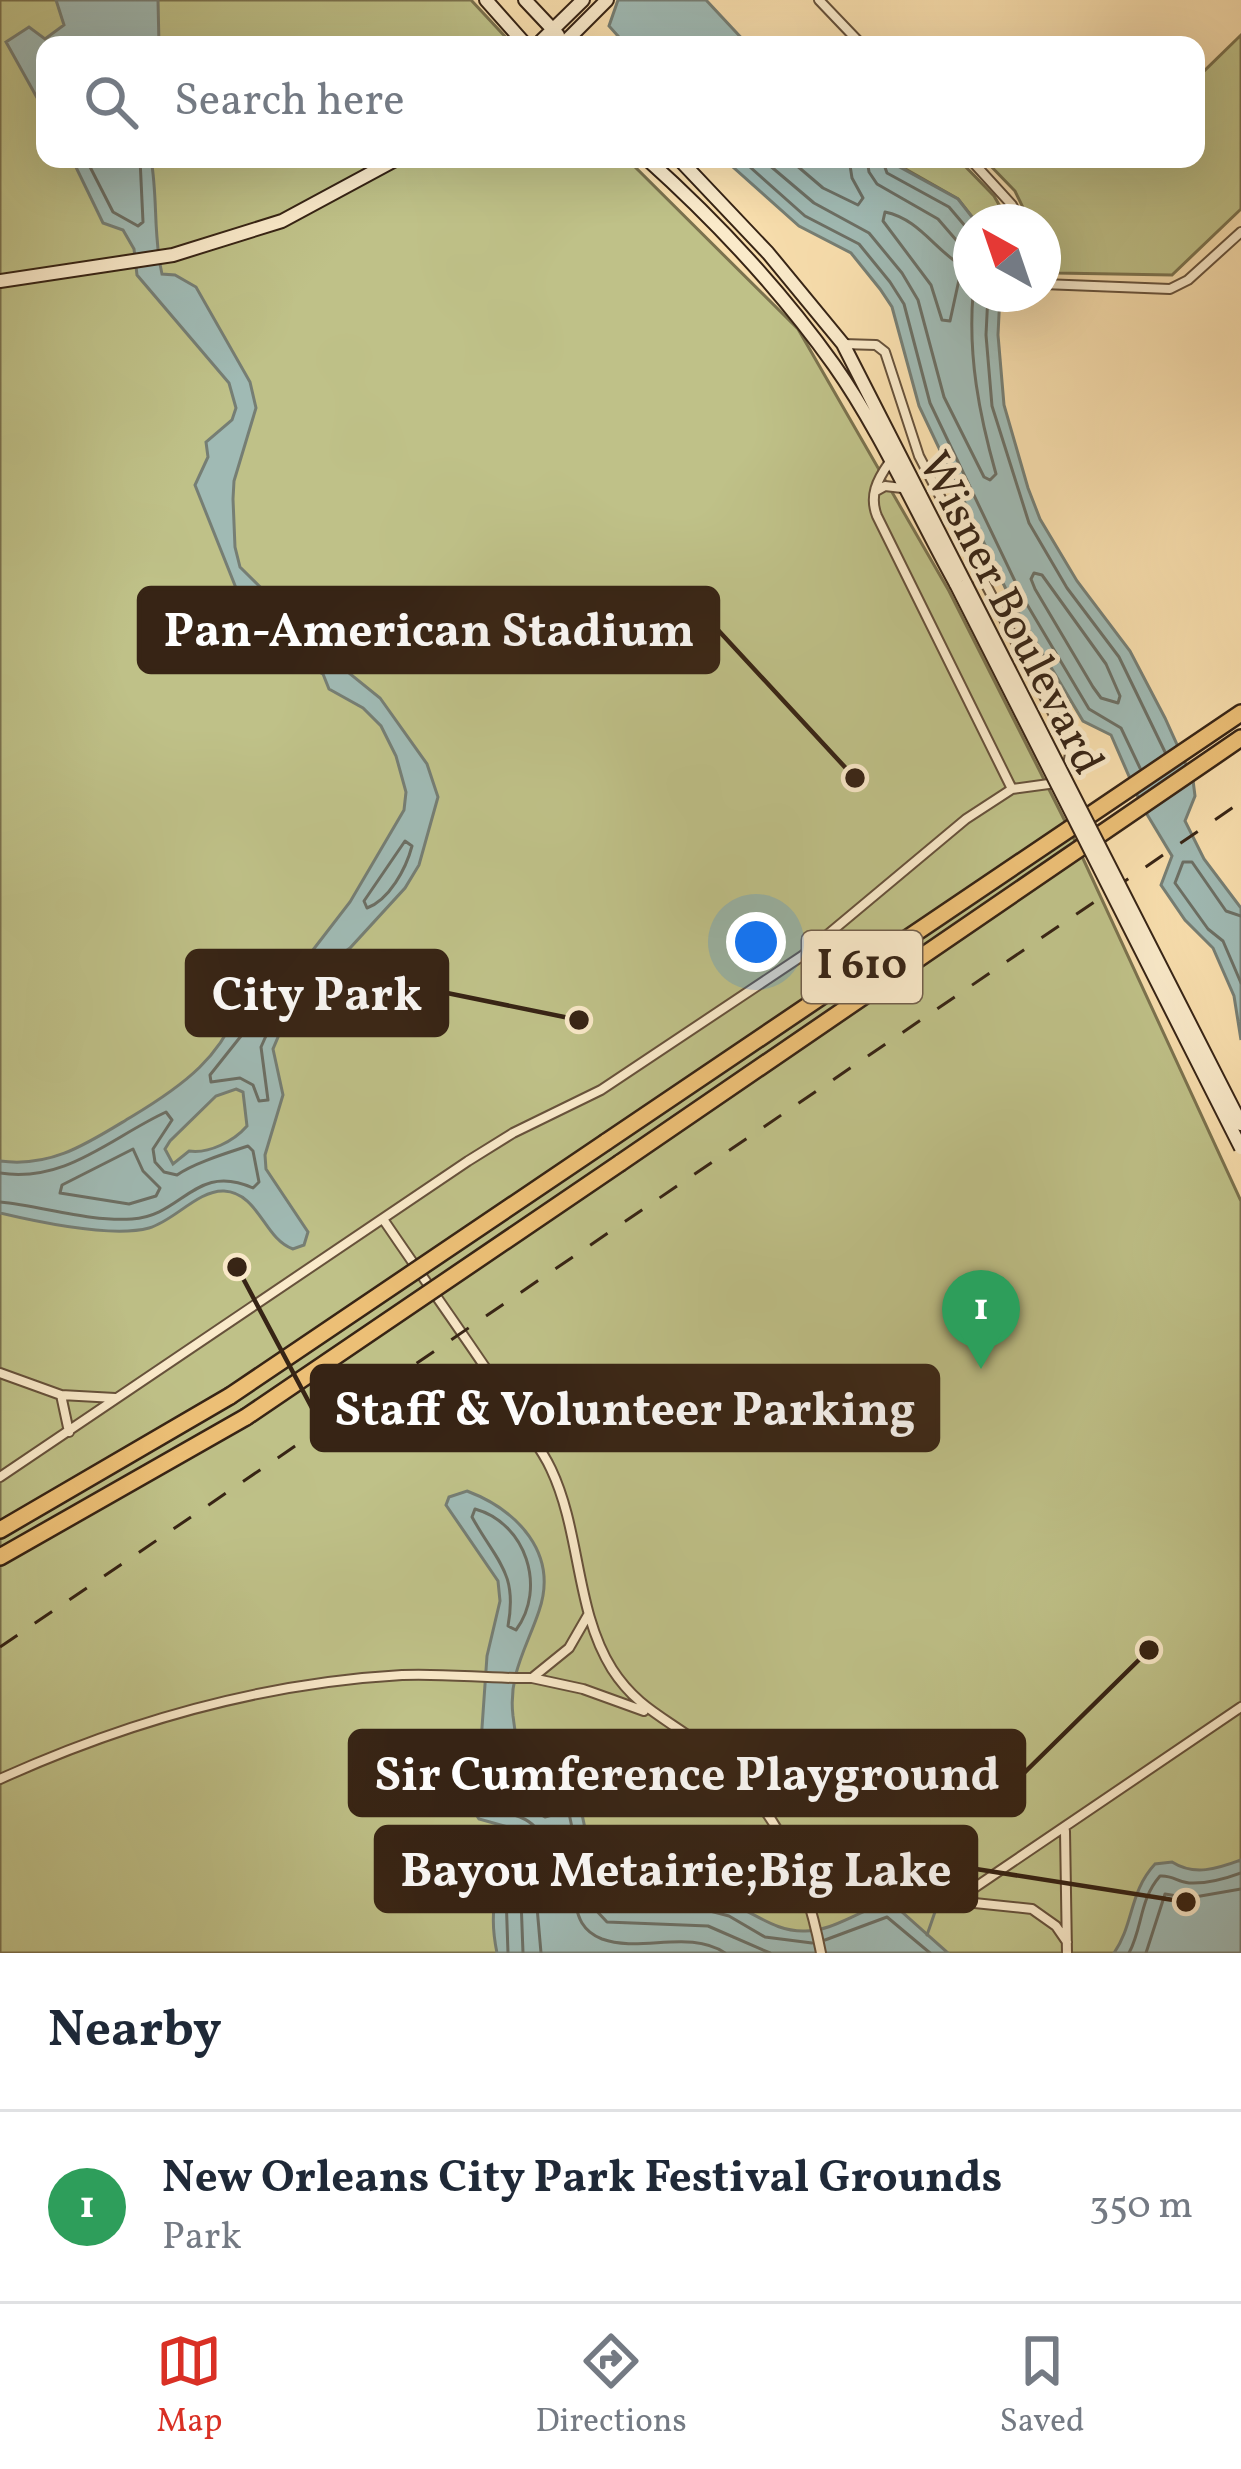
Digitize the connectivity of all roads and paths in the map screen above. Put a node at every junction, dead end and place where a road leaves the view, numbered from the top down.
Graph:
1 (486, 0) edge
2 (607, 0) edge
3 (819, 0) edge
4 (580, 3) edge
5 (530, 5) edge
6 (589, 19) junction
7 (506, 23) junction
8 (553, 30) junction
9 (509, 36) edge
10 (518, 36) edge
11 (547, 36) edge
12 (558, 36) edge
13 (572, 36) edge
14 (585, 36) edge
15 (853, 36) edge
16 (380, 168) edge
17 (657, 168) edge
18 (687, 168) edge
19 (978, 168) edge
20 (1011, 204) edge
21 (1241, 232) edge
22 (0, 280) edge
23 (791, 281) junction
24 (1061, 285) edge
25 (776, 293) junction
26 (843, 344) junction
27 (867, 344) junction
28 (856, 365) junction
29 (890, 463) junction
30 (902, 488) junction
31 (874, 491) junction
32 (961, 585) junction
33 (1241, 712) edge
34 (1241, 738) edge
35 (1012, 789) junction
36 (1241, 1124) edge
37 (1241, 1148) edge
38 (383, 1219) junction
39 (0, 1373) edge
40 (61, 1395) junction
41 (116, 1398) junction
42 (69, 1432) junction
43 (0, 1477) edge
44 (0, 1530) edge
45 (0, 1558) edge
46 (589, 1613) junction
47 (527, 1678) junction
48 (1241, 1707) edge
49 (651, 1714) junction
50 (0, 1779) edge
51 (1065, 1829) junction
52 (782, 1834) junction
53 (828, 1853) junction
54 (807, 1886) junction
55 (955, 1901) junction
56 (1067, 1942) junction
57 (821, 1953) edge
58 (1067, 1953) edge

1 - 7 street
2 - 6 street
3 - 15 street
4 - 5 street
4 - 8 street
5 - 8 street
6 - 13 street
6 - 14 street
7 - 9 street
7 - 10 street
8 - 11 street
8 - 12 street
16 - 22 street
17 - 25 street, Wisner Boulevard
18 - 23 street, Wisner Boulevard
19 - 20 street
21 - 24 street
23 - 25 street
23 - 26 street, Wisner Boulevard
25 - 29 street, Wisner Boulevard
26 - 27 street
26 - 28 street, Wisner Boulevard
27 - 28 street
27 - 35 street
28 - 32 street, Wisner Boulevard
29 - 30 street, Wisner Boulevard
29 - 31 street
30 - 31 street
30 - 32 street, Wisner Boulevard
31 - 35 street
32 - 36 street, Wisner Boulevard, bridge
32 - 37 street, Wisner Boulevard, bridge
33 - 44 highway, I 610, bridge
34 - 45 highway, I 610, bridge
35 - 38 street
38 - 41 street
38 - 46 street
39 - 40 street
40 - 41 street
40 - 42 street
41 - 42 street
42 - 43 street
46 - 47 street
46 - 49 street
47 - 49 street
47 - 50 street
48 - 51 street
49 - 52 street
51 - 55 street
51 - 56 street
52 - 53 street
52 - 54 street
53 - 54 street
53 - 55 street
54 - 57 street
55 - 56 street
56 - 58 street

